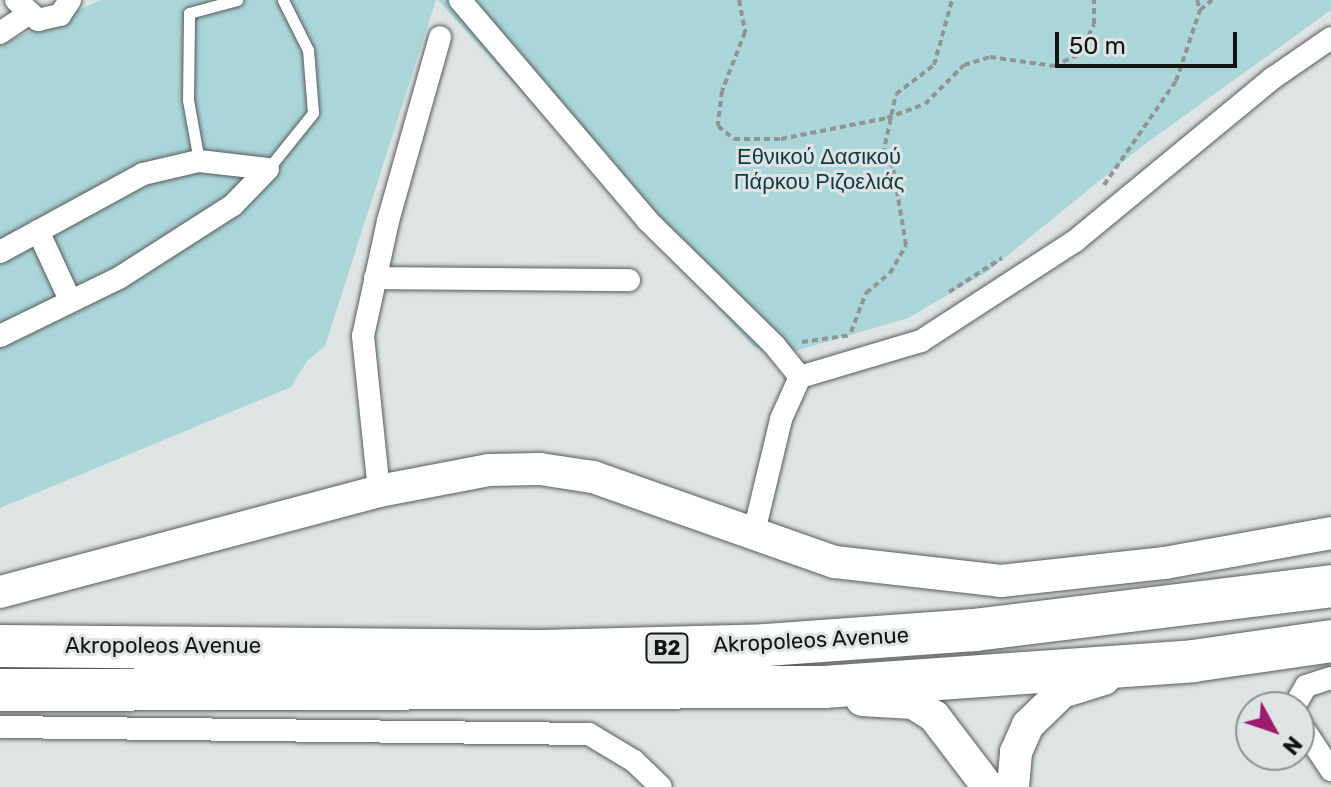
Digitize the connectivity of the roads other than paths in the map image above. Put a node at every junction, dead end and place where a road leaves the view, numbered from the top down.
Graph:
1 (70, 0) edge
2 (237, 0) edge
3 (283, 0) edge
4 (460, 0) edge
5 (22, 8) edge
6 (0, 33) edge
7 (440, 37) dead end
8 (1331, 38) edge
9 (199, 161) junction
10 (268, 169) junction
11 (38, 231) junction
12 (0, 252) edge
13 (375, 278) junction
14 (629, 280) dead end
15 (70, 300) junction
16 (0, 336) edge
17 (800, 377) junction
18 (379, 491) junction
19 (1331, 533) edge
20 (753, 536) junction
21 (1331, 586) edge
22 (1, 589) edge
23 (1331, 641) edge
24 (0, 646) edge
25 (1193, 661) junction
26 (1331, 678) edge
27 (695, 689) junction
28 (0, 690) edge
29 (1303, 691) edge
30 (0, 727) edge
31 (1315, 746) edge
32 (1331, 770) edge
33 (661, 787) edge
34 (988, 787) edge
35 (1013, 787) edge

1 - 5 street
2 - 9 lane
3 - 10 lane
4 - 17 street
5 - 6 street
7 - 13 street
8 - 17 street
9 - 10 street
9 - 11 street
10 - 15 street
11 - 12 street
11 - 15 street
13 - 14 street
13 - 18 street
15 - 16 street
17 - 20 street
18 - 20 street
18 - 22 street
19 - 20 street
21 - 24 highway, Akropoleos Avenue / B2
23 - 25 highway, Akropoleos Avenue / B2
25 - 27 highway, Akropoleos Avenue / B2
25 - 35 street
26 - 29 street
27 - 28 highway, Akropoleos Avenue / B2
27 - 34 street
30 - 33 street
31 - 32 street

